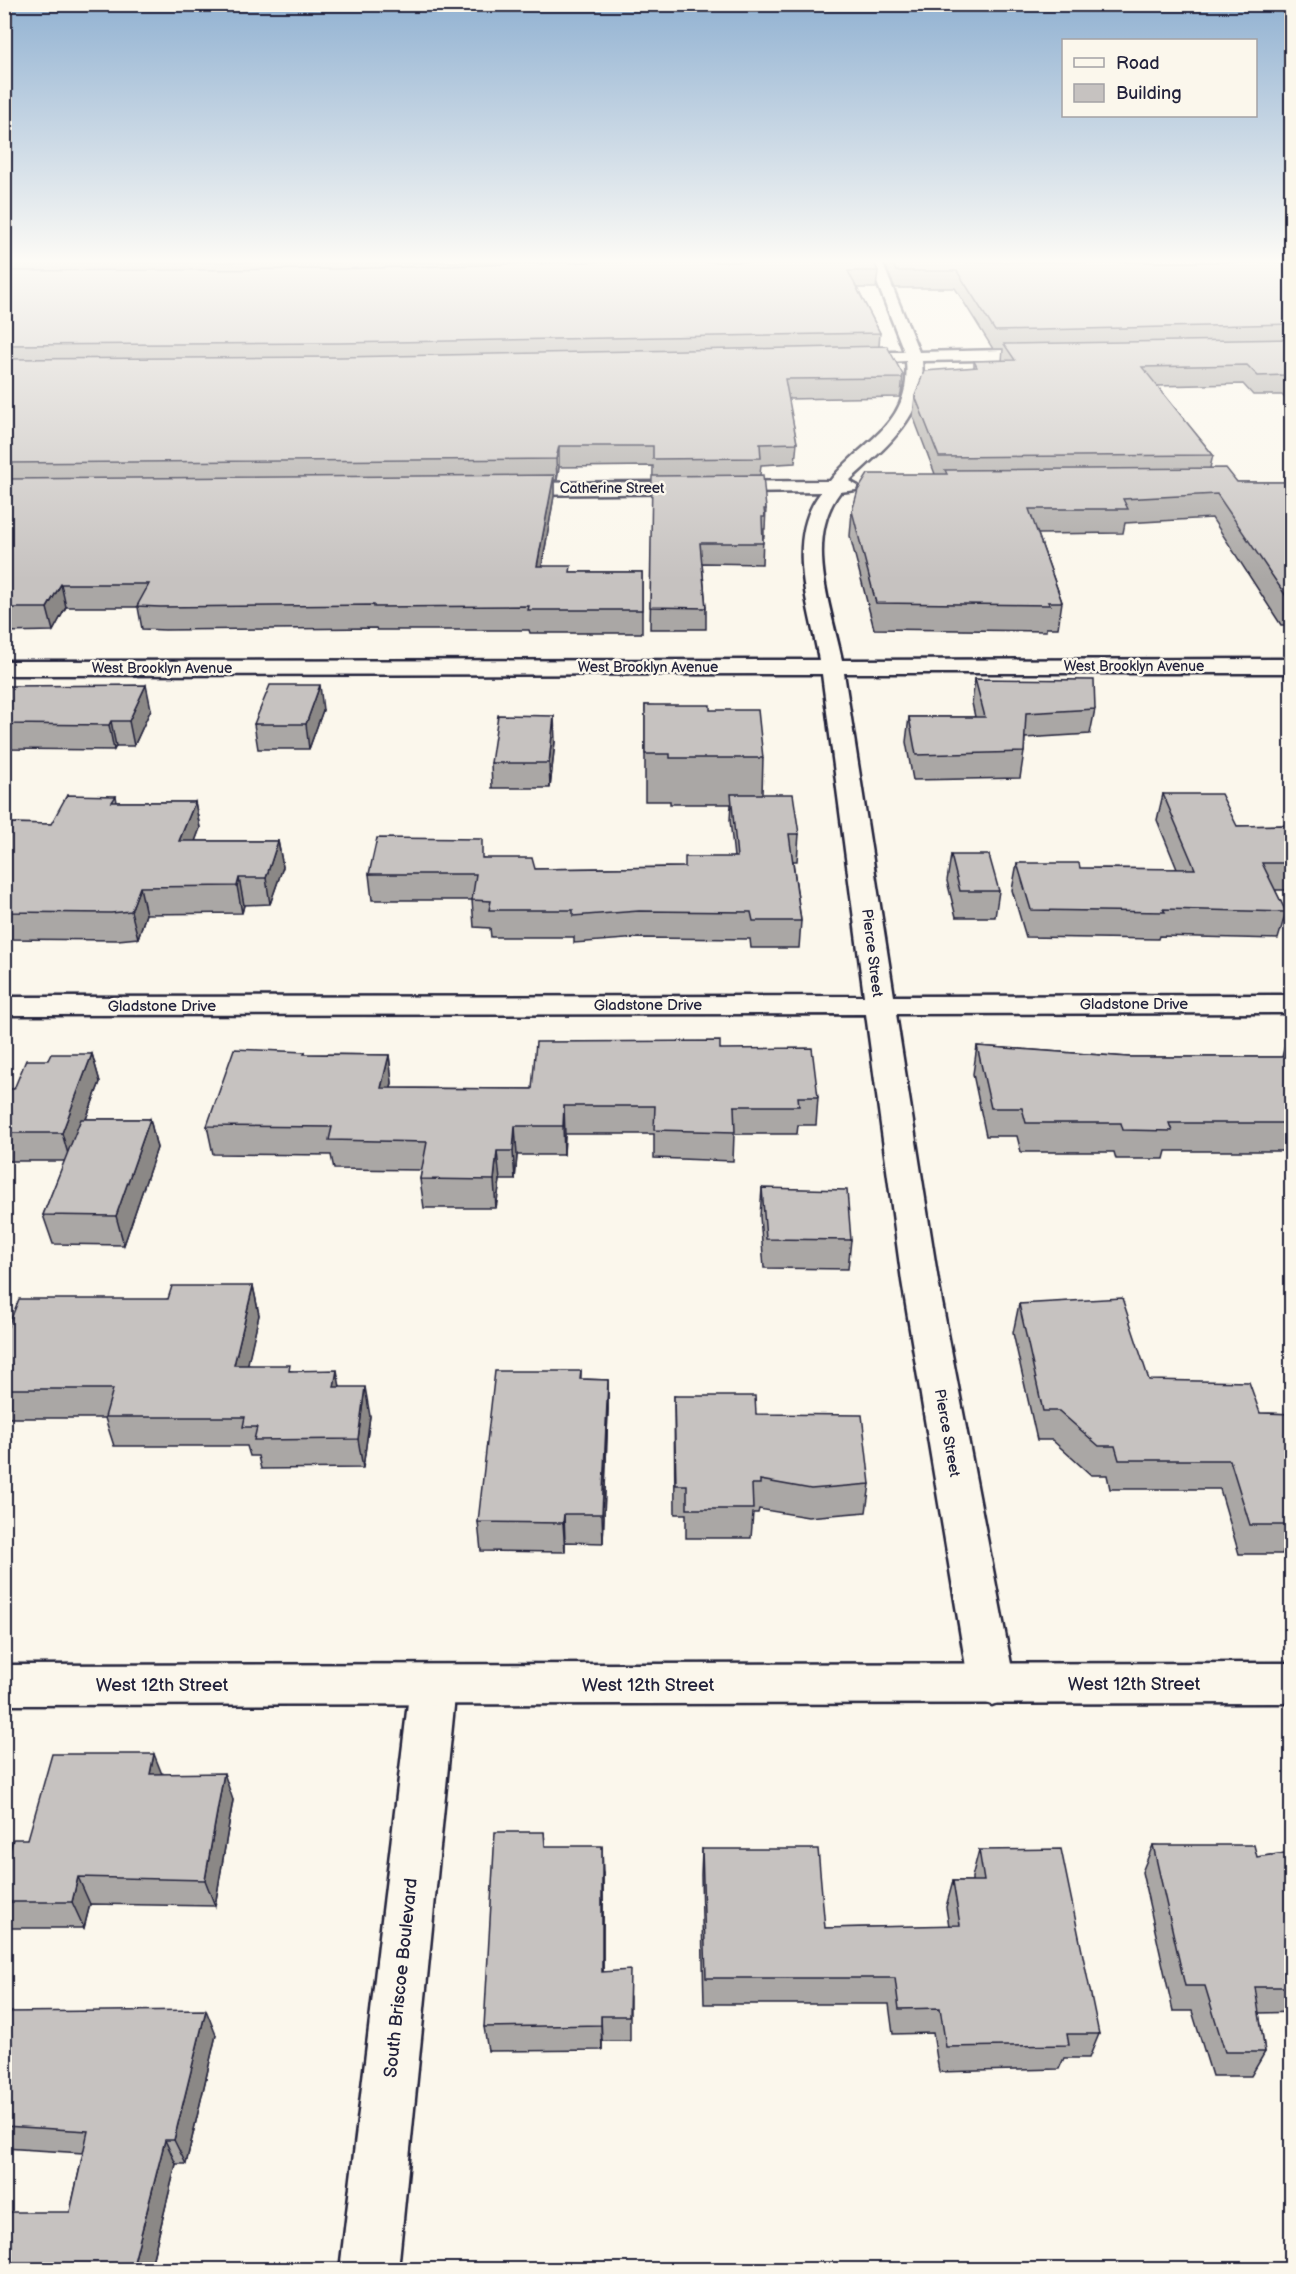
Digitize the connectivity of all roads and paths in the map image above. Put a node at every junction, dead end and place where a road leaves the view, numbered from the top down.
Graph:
1 (915, 368) edge
2 (832, 486) junction
3 (867, 486) edge
4 (496, 489) edge
5 (832, 666) junction
6 (1292, 666) edge
7 (4, 668) edge
8 (879, 1004) junction
9 (1292, 1004) edge
10 (4, 1006) edge
11 (1292, 1683) edge
12 (4, 1685) edge
13 (992, 1685) junction
14 (433, 1686) junction
15 (369, 2270) edge

1 - 2 street, Pierce Street
2 - 3 street, Catherine Street
2 - 4 street, Catherine Street
2 - 5 street, Pierce Street
5 - 6 street, West Brooklyn Avenue
5 - 7 street, West Brooklyn Avenue
5 - 8 street, Pierce Street
8 - 9 street, Gladstone Drive
8 - 10 street, Gladstone Drive
8 - 13 street, Pierce Street
11 - 13 street, West 12th Street
12 - 14 street, West 12th Street
13 - 14 street, West 12th Street
14 - 15 street, South Briscoe Boulevard

